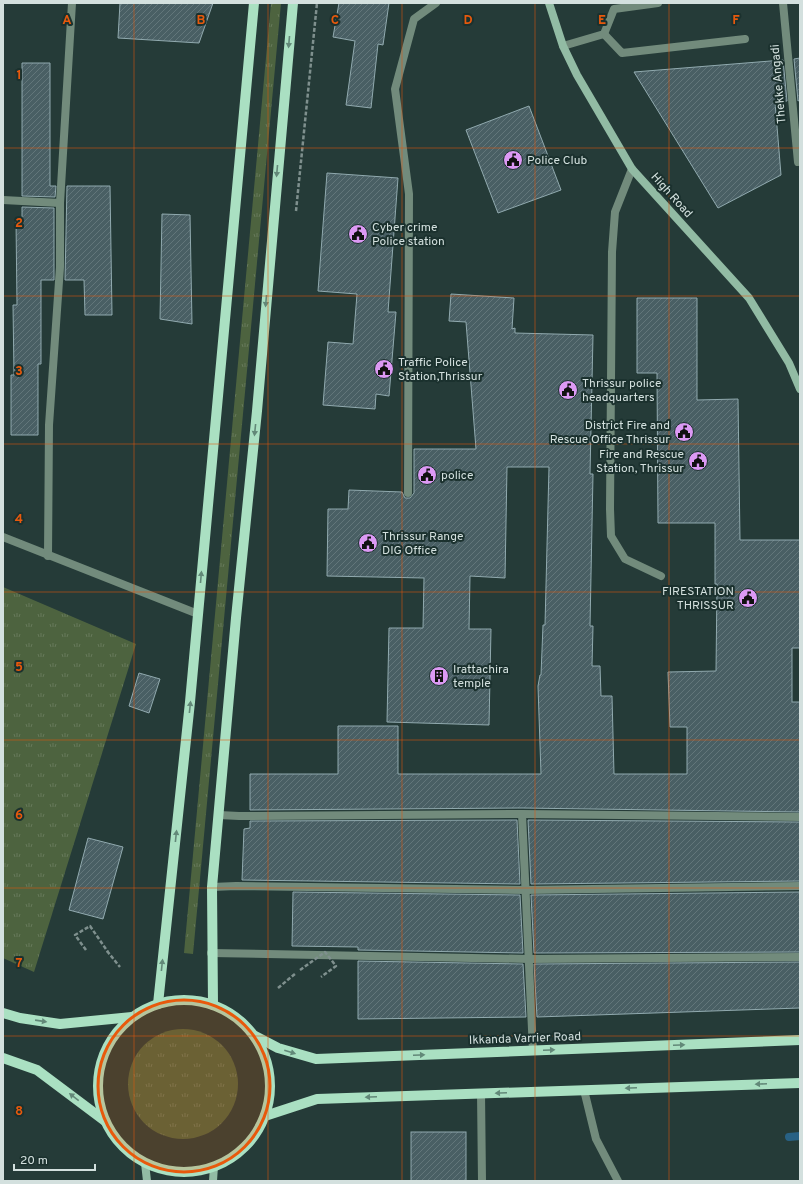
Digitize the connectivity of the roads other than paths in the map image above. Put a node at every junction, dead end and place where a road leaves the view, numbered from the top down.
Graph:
1 (72, 3) edge
2 (254, 3) edge
3 (293, 3) edge
4 (436, 3) edge
5 (549, 3) edge
6 (658, 3) edge
7 (783, 3) edge
8 (604, 34) junction
9 (745, 39) dead end
10 (563, 46) junction
11 (798, 162) dead end
12 (632, 170) junction
13 (3, 200) edge
14 (60, 203) junction
15 (800, 389) edge
16 (408, 493) dead end
17 (3, 537) edge
18 (48, 556) junction
19 (661, 576) dead end
20 (198, 614) junction
21 (522, 814) junction
22 (219, 815) junction
23 (800, 817) edge
24 (800, 886) edge
25 (212, 887) junction
26 (525, 890) junction
27 (211, 953) junction
28 (800, 957) edge
29 (529, 959) junction
30 (158, 1004) junction
31 (213, 1005) junction
32 (3, 1013) edge
33 (132, 1017) junction
34 (255, 1036) junction
35 (800, 1040) edge
36 (533, 1051) junction
37 (3, 1058) edge
38 (800, 1083) edge
39 (584, 1090) junction
40 (481, 1093) junction
41 (266, 1116) junction
42 (105, 1121) junction
43 (145, 1163) junction
44 (214, 1166) junction
45 (147, 1181) edge
46 (213, 1181) edge
47 (482, 1181) edge
48 (618, 1181) edge

1 - 14 street
20 -> 2 main road
3 -> 22 main road
4 - 16 street
5 - 10 main road, High Road
6 - 8 street
7 - 11 street, Thekke Angadi
8 - 9 street
8 - 10 street
10 - 12 main road, High Road
12 - 15 main road, High Road
12 - 19 street
13 - 14 street
14 - 18 street
17 - 18 street
18 - 20 street
30 -> 20 main road
21 - 22 street
21 - 23 street
21 - 26 street
22 - 25 main road
24 - 26 street
25 - 26 street
25 - 27 main road
26 - 29 street
27 - 29 street
27 - 31 main road
28 - 29 street
29 - 36 street
30 - 31 main road
30 - 33 main road
31 - 34 main road
32 -> 33 main road
33 - 42 main road
34 -> 36 main road, Ikkanda Varrier Road
34 - 41 main road
36 -> 35 main road, Ikkanda Varrier Road
42 -> 37 main road
38 -> 39 main road
39 -> 40 main road
39 - 48 street
40 -> 41 main road
40 - 47 street
41 - 44 main road
42 - 43 main road
43 - 44 main road
43 - 45 main road
44 - 46 main road

